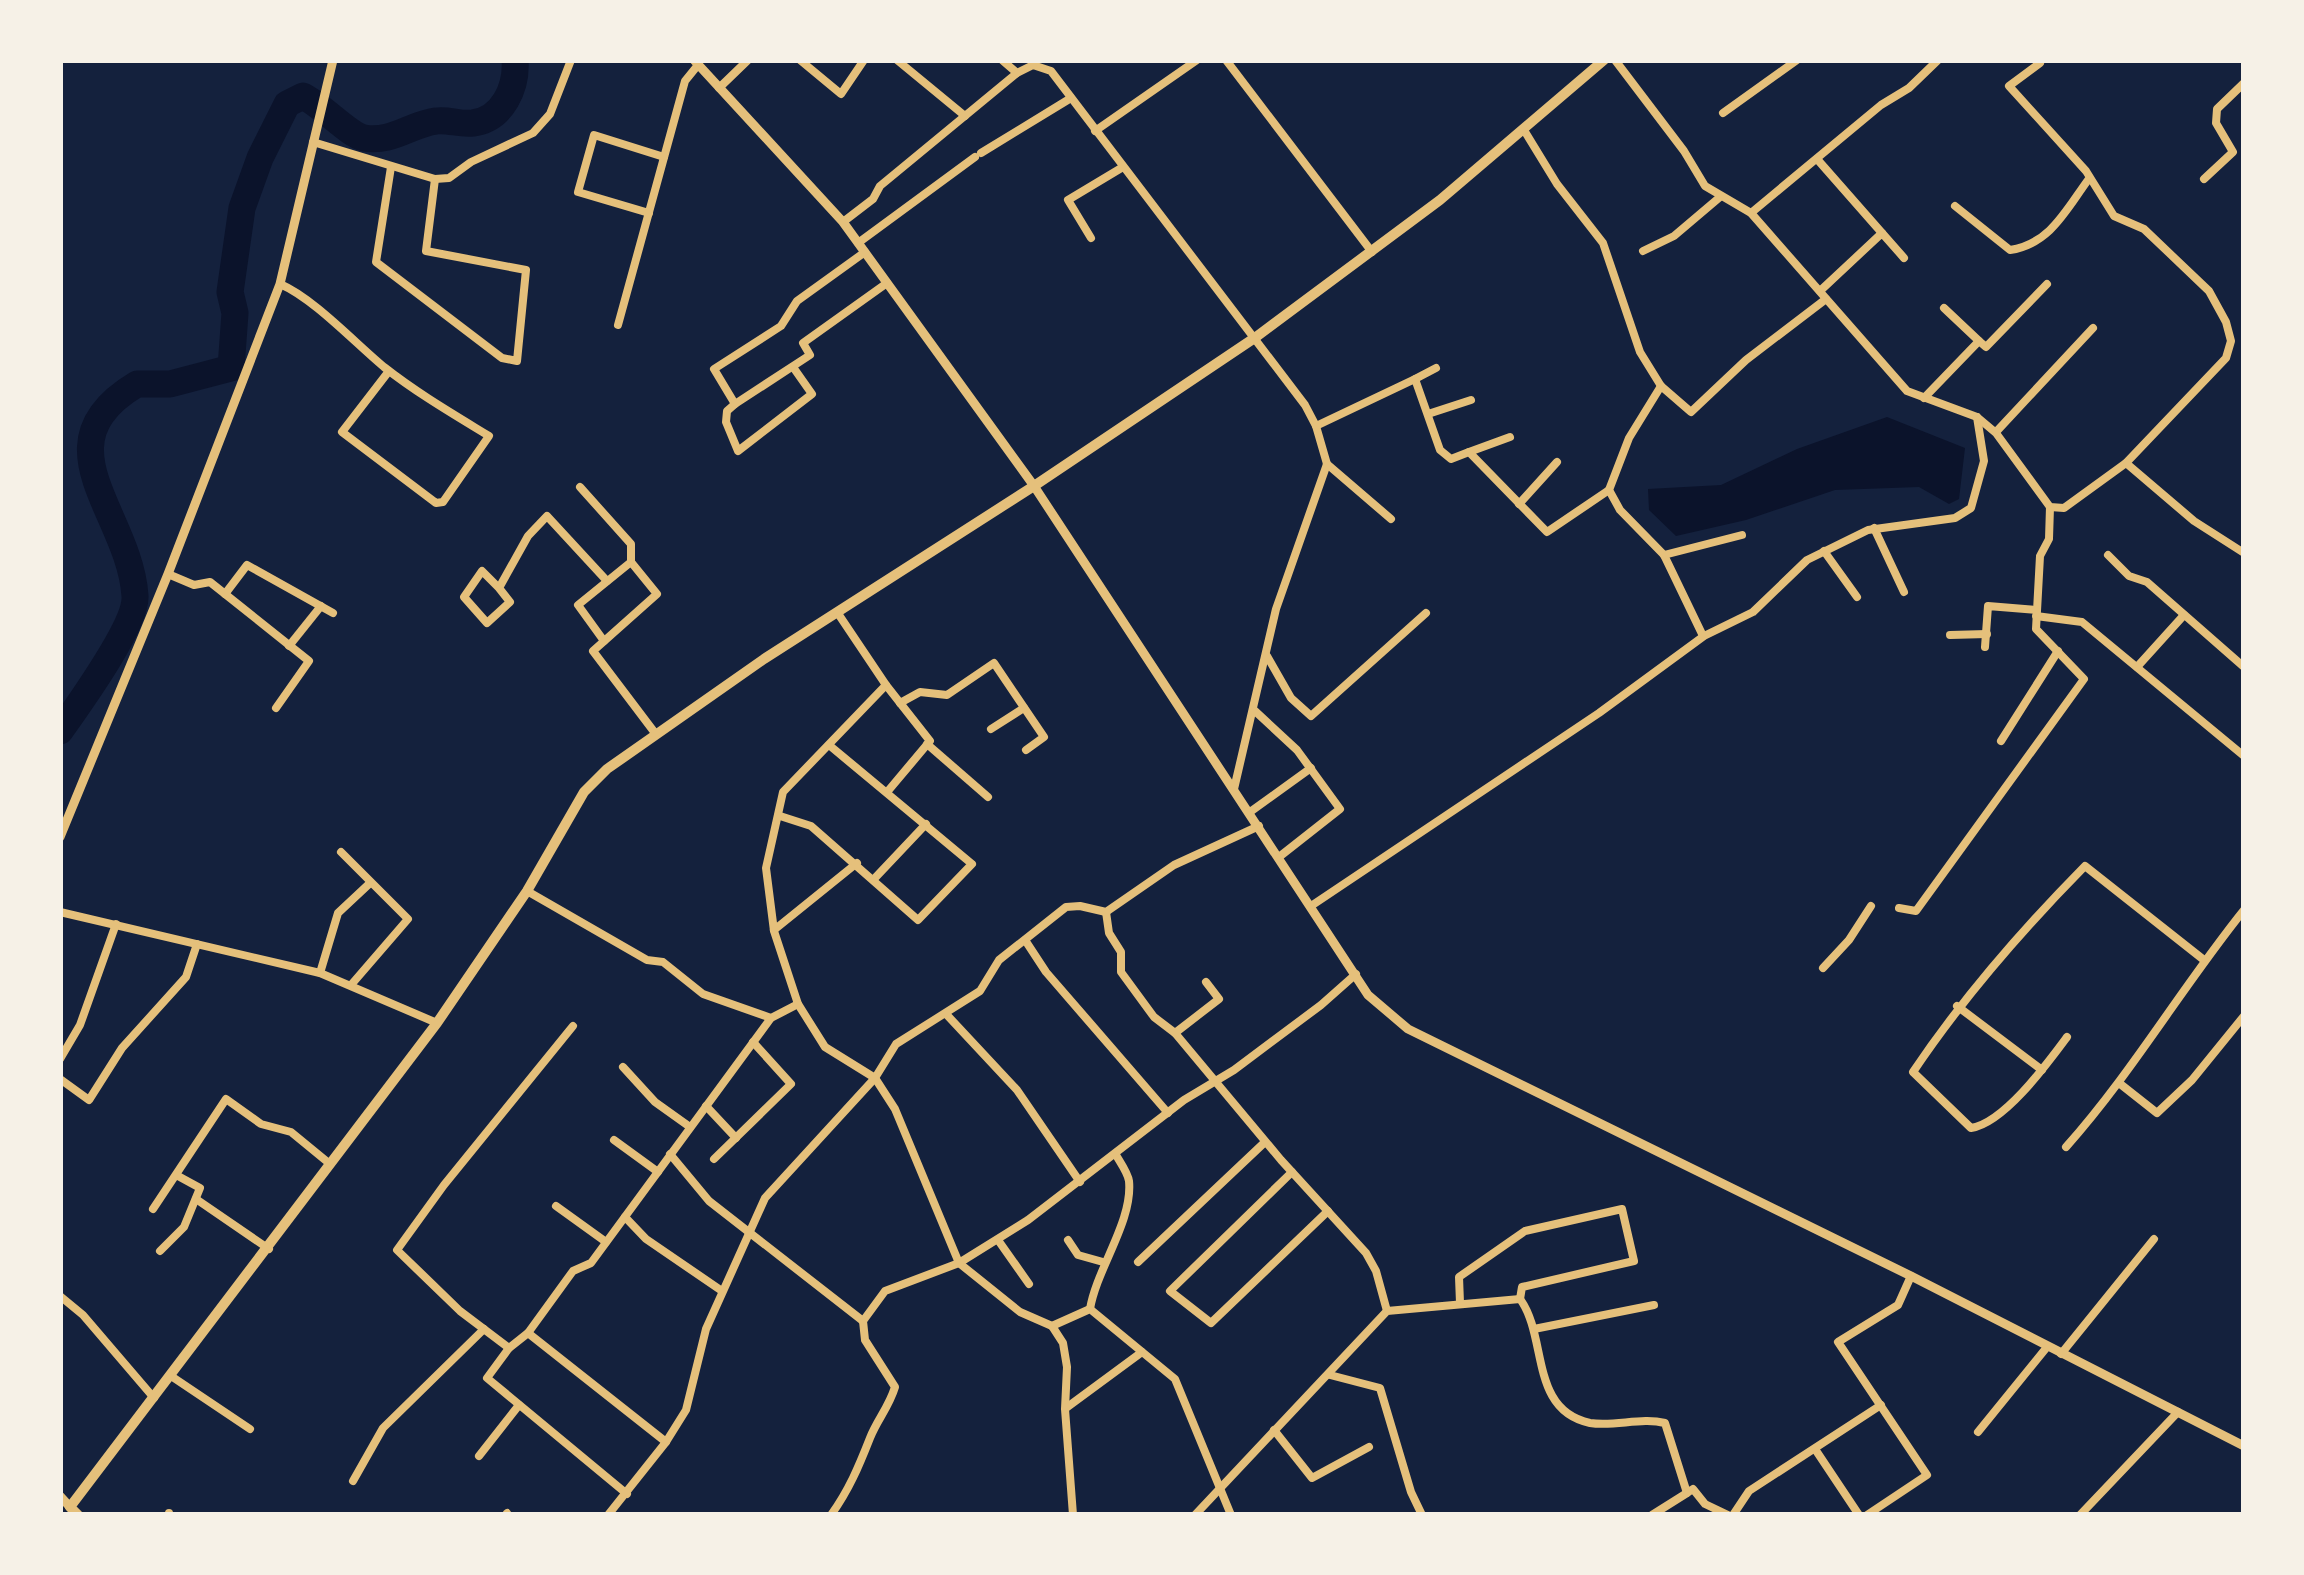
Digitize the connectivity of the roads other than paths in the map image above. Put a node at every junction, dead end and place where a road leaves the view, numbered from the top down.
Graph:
1 (333, 60) edge
2 (571, 60) edge
3 (748, 60) edge
4 (800, 60) edge
5 (863, 60) edge
6 (897, 60) edge
7 (1002, 60) edge
8 (1197, 60) edge
9 (1226, 60) edge
10 (1604, 60) edge
11 (1615, 60) edge
12 (1796, 60) edge
13 (1938, 60) edge
14 (696, 62) edge
15 (2039, 63) dead end
16 (1017, 73) junction
17 (2244, 83) edge
18 (719, 88) junction
19 (1071, 98) junction
20 (1724, 113) dead end
21 (965, 116) junction
22 (1524, 130) junction
23 (1095, 131) junction
24 (313, 142) junction
25 (664, 157) junction
26 (1817, 159) junction
27 (392, 166) junction
28 (1123, 167) junction
29 (435, 178) junction
30 (2204, 179) dead end
31 (2088, 180) junction
32 (1720, 196) junction
33 (1955, 206) dead end
34 (649, 213) junction
35 (1751, 213) junction
36 (843, 222) junction
37 (1882, 233) junction
38 (1090, 238) dead end
39 (861, 247) junction
40 (1643, 251) dead end
41 (1372, 252) junction
42 (1904, 258) dead end
43 (887, 283) junction
44 (280, 284) junction
45 (2047, 284) dead end
46 (1823, 295) junction
47 (1944, 308) dead end
48 (618, 325) dead end
49 (2093, 328) dead end
50 (2244, 333) edge
51 (1256, 337) junction
52 (1979, 341) junction
53 (2231, 341) junction
54 (793, 367) junction
55 (1436, 368) dead end
56 (389, 371) junction
57 (1415, 379) junction
58 (1661, 386) junction
59 (1924, 398) junction
60 (1471, 400) dead end
61 (735, 404) junction
62 (1428, 414) junction
63 (1977, 417) junction
64 (1316, 426) junction
65 (1996, 433) junction
66 (1510, 437) dead end
67 (1468, 452) junction
68 (1557, 462) dead end
69 (2126, 463) junction
70 (1327, 464) junction
71 (1034, 486) junction
72 (580, 487) dead end
73 (1609, 490) junction
74 (1519, 505) junction
75 (2050, 507) junction
76 (1391, 519) dead end
77 (1874, 529) junction
78 (1742, 535) dead end
79 (1824, 551) junction
80 (2244, 553) edge
81 (1664, 555) junction
82 (2108, 555) dead end
83 (631, 562) junction
84 (168, 574) junction
85 (607, 581) junction
86 (499, 588) junction
87 (1904, 592) dead end
88 (225, 594) junction
89 (1857, 597) dead end
90 (321, 606) junction
91 (836, 611) junction
92 (1426, 613) dead end
93 (2036, 613) junction
94 (333, 614) dead end
95 (2184, 615) junction
96 (1950, 634) dead end
97 (1987, 634) junction
98 (1704, 636) junction
99 (604, 641) junction
100 (289, 646) junction
101 (1985, 647) dead end
102 (2058, 651) junction
103 (1266, 655) junction
104 (2244, 667) edge
105 (2137, 668) junction
106 (886, 685) junction
107 (900, 703) junction
108 (1024, 707) junction
109 (276, 708) dead end
110 (1254, 710) junction
111 (991, 729) dead end
112 (655, 734) junction
113 (2001, 741) dead end
114 (928, 744) junction
115 (829, 745) junction
116 (1026, 750) dead end
117 (2244, 756) edge
118 (1311, 768) junction
119 (1234, 789) junction
120 (888, 791) junction
121 (988, 797) dead end
122 (1250, 812) junction
123 (780, 816) junction
124 (926, 824) junction
125 (1258, 826) junction
126 (60, 837) edge
127 (341, 852) dead end
128 (1279, 857) junction
129 (856, 863) junction
130 (874, 879) junction
131 (369, 884) junction
132 (526, 891) junction
133 (1311, 906) junction
134 (1871, 906) dead end
135 (1899, 908) dead end
136 (2244, 910) edge
137 (60, 912) edge
138 (1106, 912) junction
139 (116, 924) junction
140 (774, 931) junction
141 (1024, 940) junction
142 (197, 944) junction
143 (2204, 960) junction
144 (1823, 968) dead end
145 (320, 973) junction
146 (1356, 974) junction
147 (1206, 982) dead end
148 (351, 985) junction
149 (798, 1004) junction
150 (1957, 1006) junction
151 (947, 1015) junction
152 (2244, 1016) edge
153 (771, 1018) junction
154 (437, 1023) junction
155 (573, 1027) dead end
156 (1175, 1034) junction
157 (2067, 1037) dead end
158 (753, 1042) junction
159 (60, 1059) edge
160 (622, 1067) dead end
161 (2042, 1070) junction
162 (875, 1078) junction
163 (60, 1079) edge
164 (1214, 1082) junction
165 (2118, 1083) junction
166 (706, 1106) junction
167 (1168, 1113) junction
168 (691, 1127) junction
169 (736, 1138) junction
170 (614, 1140) dead end
171 (1265, 1142) junction
172 (2066, 1147) dead end
173 (670, 1154) junction
174 (1116, 1155) junction
175 (714, 1160) dead end
176 (331, 1165) junction
177 (658, 1172) junction
178 (1292, 1172) junction
179 (178, 1176) junction
180 (1080, 1183) junction
181 (196, 1199) junction
182 (556, 1206) dead end
183 (153, 1209) dead end
184 (1328, 1211) junction
185 (625, 1216) junction
186 (747, 1233) junction
187 (2154, 1238) dead end
188 (998, 1240) junction
189 (1068, 1240) dead end
190 (606, 1242) junction
191 (269, 1249) junction
192 (160, 1251) dead end
193 (1103, 1262) junction
194 (1138, 1262) dead end
195 (959, 1263) junction
196 (1911, 1276) junction
197 (1029, 1284) dead end
198 (722, 1291) junction
199 (60, 1296) edge
200 (1520, 1299) junction
201 (1460, 1303) junction
202 (1654, 1305) dead end
203 (1090, 1309) junction
204 (1387, 1311) junction
205 (863, 1321) junction
206 (1052, 1326) junction
207 (484, 1329) junction
208 (1534, 1329) junction
209 (528, 1333) junction
210 (2047, 1347) junction
211 (509, 1348) junction
212 (1142, 1352) junction
213 (2061, 1354) junction
214 (1330, 1375) junction
215 (171, 1376) junction
216 (154, 1398) junction
217 (519, 1405) junction
218 (1881, 1406) junction
219 (1065, 1409) junction
220 (2178, 1412) junction
221 (250, 1429) dead end
222 (1274, 1430) junction
223 (1978, 1432) dead end
224 (667, 1442) junction
225 (2244, 1446) edge
226 (1369, 1447) dead end
227 (1815, 1449) junction
228 (479, 1456) dead end
229 (353, 1481) dead end
230 (1219, 1490) junction
231 (1687, 1493) junction
232 (626, 1494) junction
233 (60, 1496) edge
234 (74, 1511) edge
235 (608, 1515) edge
236 (831, 1515) edge
237 (1073, 1515) edge
238 (1195, 1515) edge
239 (1231, 1515) edge
240 (1422, 1515) edge
241 (1652, 1515) edge
242 (1731, 1515) edge
243 (1863, 1515) edge
244 (2080, 1515) edge

1 - 24 street
2 - 29 street
3 - 18 street
4 - 5 street
6 - 21 street
7 - 16 street
8 - 23 street
9 - 41 street
10 - 22 main road
11 - 32 street
12 - 20 street
13 - 26 street
14 - 18 street
14 - 25 street
15 - 31 street
16 - 19 street
16 - 21 street
17 - 30 street
18 - 36 street
19 - 23 street
19 - 39 street
21 - 36 street
22 - 41 main road
22 - 58 street
23 - 28 street
24 - 27 street
24 - 44 street
25 - 34 street
25 - 34 street
26 - 35 street
26 - 37 street
27 - 29 street
27 - 29 street
28 - 38 street
28 - 51 street
31 - 33 street
31 - 53 street
32 - 35 street
32 - 40 street
34 - 48 street
35 - 46 street
36 - 39 street
37 - 42 street
37 - 46 street
39 - 43 street
39 - 61 street
41 - 51 main road
43 - 54 street
43 - 71 street
44 - 56 street
44 - 84 street
45 - 52 street
46 - 58 street
46 - 59 street
47 - 52 street
49 - 65 street
50 - 53 street
51 - 64 street
51 - 71 main road
52 - 59 street
53 - 69 street
54 - 61 street
54 - 61 street
55 - 57 street
56 - 56 street
57 - 62 street
57 - 64 street
58 - 73 street
59 - 63 street
60 - 62 street
62 - 67 street
63 - 65 street
63 - 77 street
64 - 70 street
65 - 75 street
66 - 67 street
67 - 74 street
68 - 74 street
69 - 75 street
69 - 80 street
70 - 76 street
70 - 103 street
71 - 91 main road
71 - 119 street
72 - 83 street
73 - 74 street
73 - 81 street
75 - 93 street
77 - 79 street
77 - 87 street
78 - 81 street
79 - 89 street
79 - 98 street
81 - 98 street
82 - 95 street
83 - 85 street
83 - 99 street
84 - 88 street
84 - 126 street
85 - 86 street
85 - 99 street
86 - 86 street
88 - 90 street
88 - 100 street
90 - 94 street
90 - 100 street
91 - 106 street
91 - 112 main road
92 - 103 street
93 - 97 street
93 - 102 street
93 - 105 street
95 - 104 street
95 - 105 street
96 - 97 street
97 - 101 street
98 - 133 street
99 - 112 street
100 - 109 street
102 - 113 street
102 - 135 street
103 - 110 street
105 - 117 street
106 - 107 street
106 - 115 street
107 - 108 street
107 - 114 street
108 - 111 street
108 - 116 street
110 - 118 street
110 - 119 street
112 - 132 main road
114 - 120 street
114 - 121 street
115 - 120 street
115 - 123 street
118 - 122 street
118 - 128 street
119 - 122 street
120 - 124 street
122 - 125 street
123 - 129 street
123 - 140 street
124 - 130 street
124 - 130 street
125 - 128 street
125 - 138 street
127 - 131 street
128 - 133 street
129 - 130 street
129 - 140 street
131 - 145 street
131 - 148 street
132 - 153 street
132 - 154 main road
133 - 146 street
134 - 144 street
136 - 143 street
137 - 139 street
138 - 141 street
138 - 156 street
139 - 142 street
139 - 159 street
140 - 149 street
141 - 151 street
141 - 167 street
142 - 145 street
142 - 163 street
143 - 150 street
143 - 165 street
145 - 148 street
146 - 164 street
146 - 196 street
147 - 156 street
148 - 154 street
149 - 153 street
149 - 162 street
150 - 161 street
150 - 161 street
151 - 162 street
151 - 180 street
152 - 165 street
153 - 158 street
154 - 176 main road
155 - 207 street
156 - 164 street
157 - 161 street
158 - 166 street
158 - 169 street
160 - 168 street
162 - 186 street
162 - 195 street
164 - 167 street
164 - 171 street
165 - 172 street
166 - 168 street
166 - 169 street
167 - 174 street
168 - 173 street
169 - 175 street
170 - 177 street
171 - 178 street
171 - 194 street
173 - 177 street
173 - 186 street
174 - 180 street
174 - 193 street
176 - 179 street
176 - 191 main road
177 - 185 street
178 - 184 street
178 - 184 street
179 - 181 street
179 - 183 street
180 - 188 street
181 - 191 street
181 - 192 street
182 - 190 street
184 - 204 street
185 - 190 street
185 - 198 street
186 - 198 street
186 - 205 street
187 - 213 street
188 - 195 street
188 - 197 street
189 - 193 street
190 - 209 street
191 - 215 main road
193 - 203 street
195 - 205 street
195 - 206 street
196 - 210 street
196 - 218 street
198 - 224 street
199 - 216 street
200 - 201 street
200 - 201 street
200 - 208 street
201 - 204 street
202 - 208 street
203 - 206 street
203 - 212 street
204 - 214 street
205 - 236 street
206 - 219 street
207 - 211 street
207 - 229 street
208 - 231 street
209 - 211 street
209 - 224 street
210 - 213 street
210 - 223 street
211 - 217 street
212 - 219 street
212 - 230 street
213 - 220 street
214 - 222 street
214 - 240 street
215 - 216 main road
215 - 221 street
216 - 234 main road
217 - 228 street
217 - 232 street
218 - 227 street
218 - 243 street
219 - 237 street
220 - 225 street
220 - 244 street
222 - 226 street
222 - 230 street
224 - 232 street
227 - 242 street
227 - 243 street
230 - 238 street
230 - 239 street
231 - 241 street
231 - 242 street
232 - 235 street
233 - 234 street

